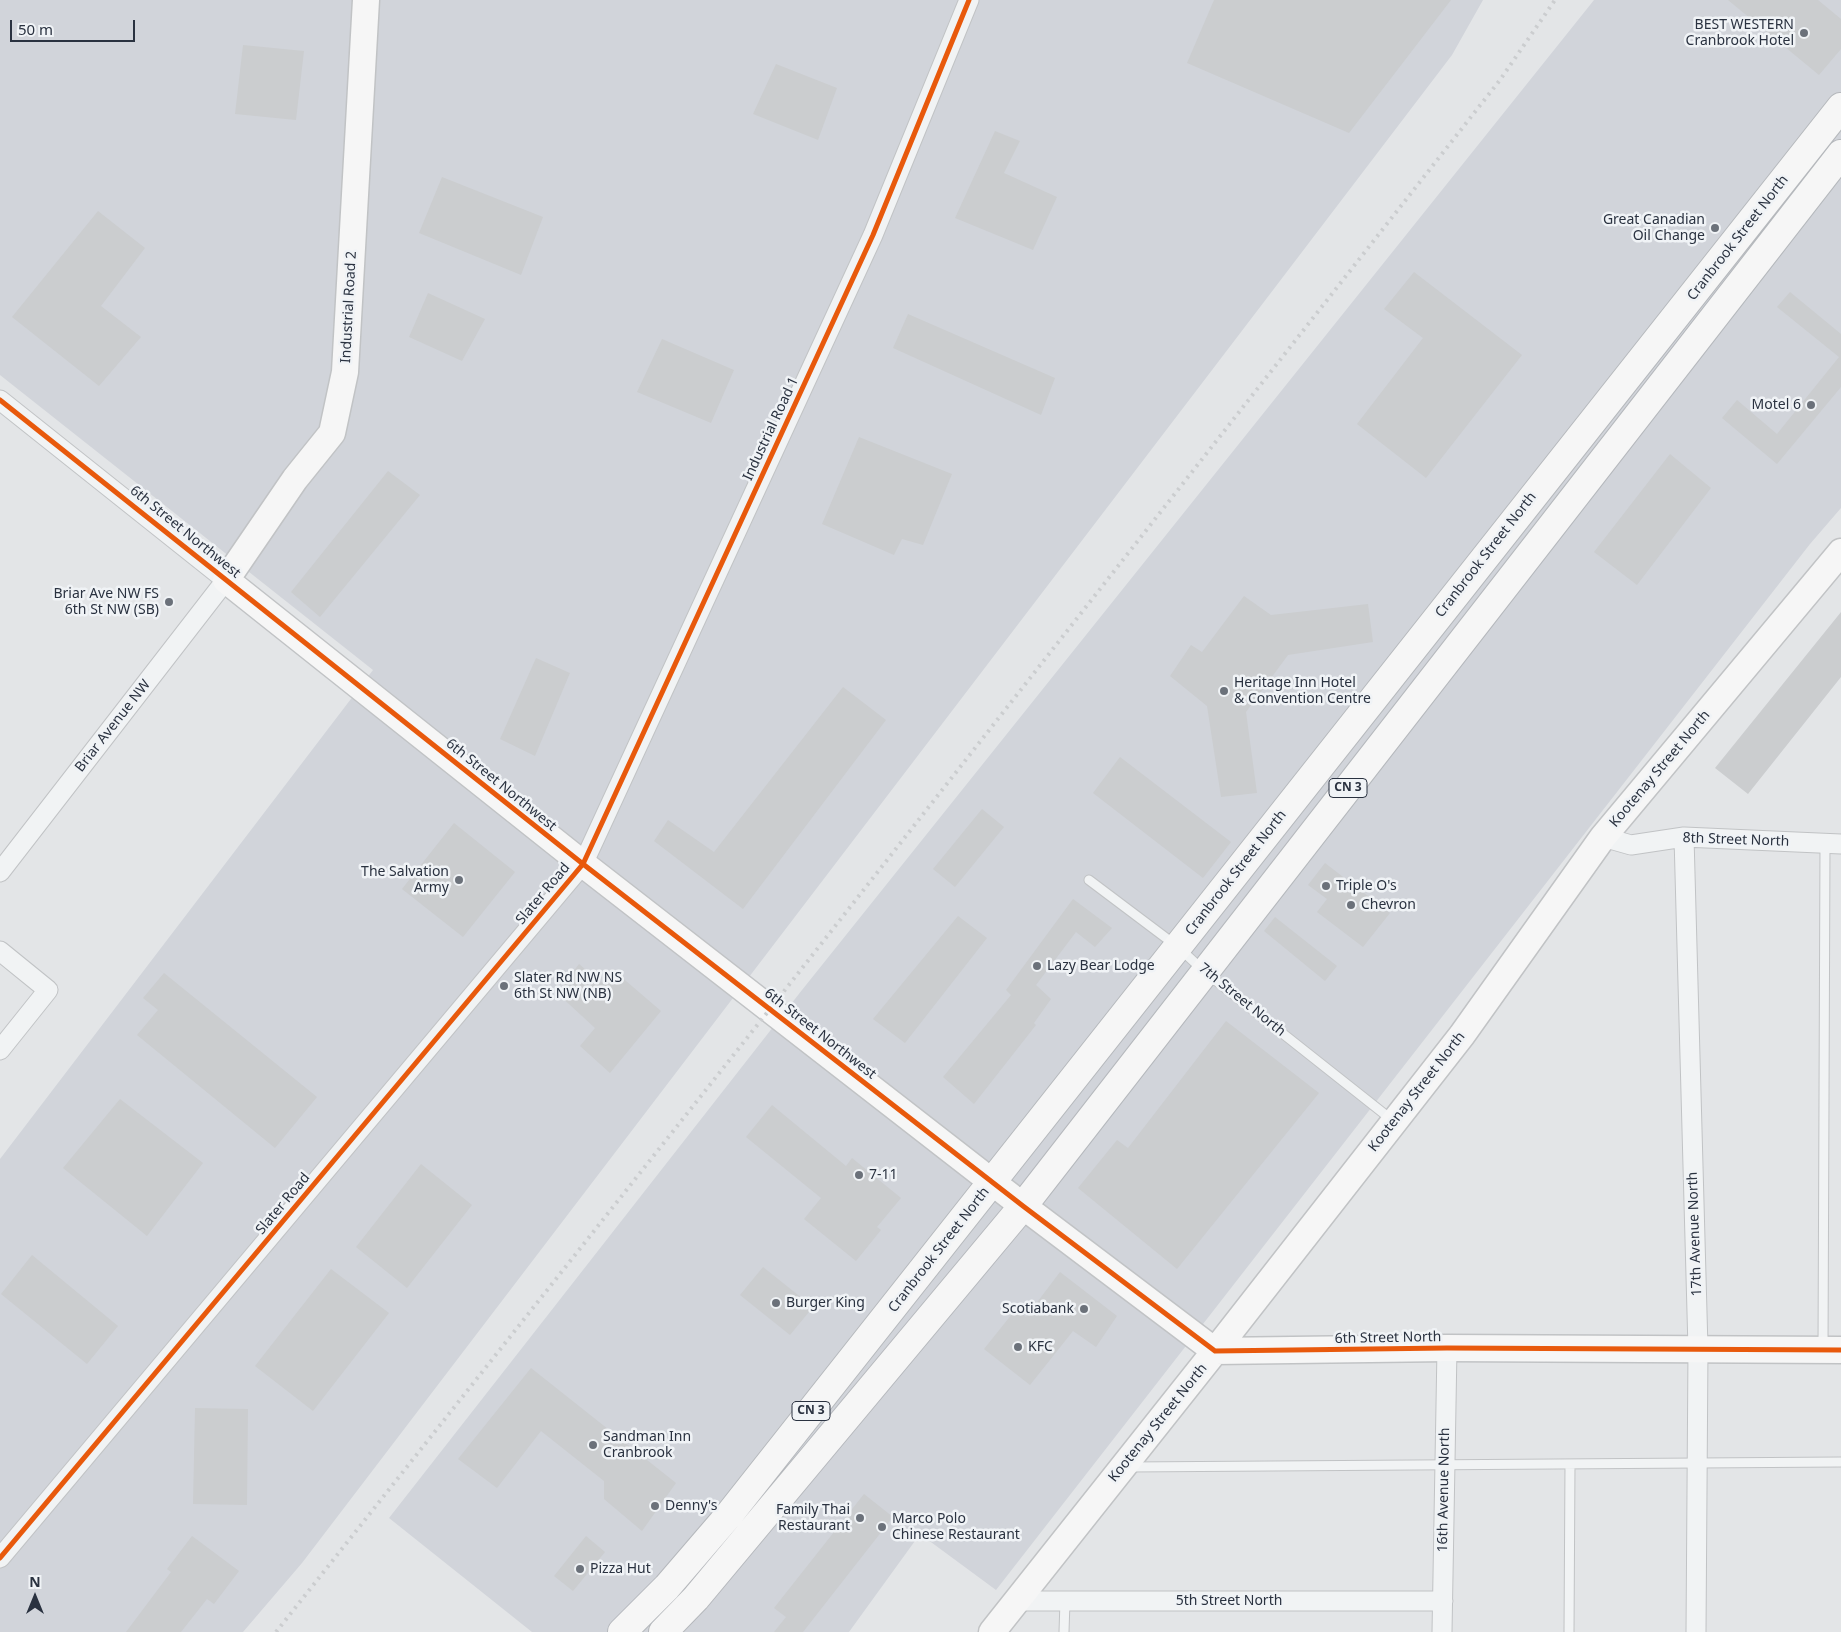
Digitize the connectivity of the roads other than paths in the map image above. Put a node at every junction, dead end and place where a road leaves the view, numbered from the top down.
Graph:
1 (366, 0) edge
2 (969, 0) edge
3 (1841, 107) edge
4 (1841, 154) edge
5 (0, 400) edge
6 (1841, 552) edge
7 (226, 580) junction
8 (1604, 837) junction
9 (1684, 837) junction
10 (1833, 844) edge
11 (583, 864) junction
12 (0, 872) edge
13 (1089, 880) dead end
14 (1178, 947) junction
15 (0, 951) edge
16 (1205, 972) junction
17 (0, 1050) edge
18 (1394, 1122) junction
19 (993, 1182) junction
20 (1022, 1206) junction
21 (1447, 1348) junction
22 (1698, 1349) junction
23 (1832, 1350) edge
24 (1215, 1351) junction
25 (1841, 1462) edge
26 (1697, 1463) junction
27 (1570, 1464) junction
28 (1445, 1465) junction
29 (1122, 1468) junction
30 (0, 1558) edge
31 (1016, 1601) junction
32 (1065, 1601) junction
33 (1443, 1601) junction
34 (622, 1632) edge
35 (663, 1632) edge
36 (992, 1632) edge
37 (1064, 1632) edge
38 (1442, 1632) edge
39 (1569, 1632) edge
40 (1696, 1632) edge

1 - 7 street, Industrial Road 2
2 - 11 street, Industrial Road 1
3 - 14 highway, Cranbrook Street North / CN 3
4 - 16 highway, CN 3
5 - 7 street, 6th Street Northwest
6 - 8 street, Kootenay Street North
7 - 11 street, 6th Street Northwest
7 - 12 street, Briar Avenue NW
8 - 9 street, 8th Street North
8 - 18 street, Kootenay Street North
9 - 10 street, 8th Street North
9 - 22 street, 17th Avenue North
10 - 23 lane
11 - 19 street, 6th Street Northwest
11 - 30 street, Slater Road
13 - 14 lane, 7th Street North
14 - 16 lane, 7th Street North
14 - 19 highway, Cranbrook Street North / CN 3
15 - 17 street
16 - 18 lane, 7th Street North
16 - 20 highway, CN 3
18 - 24 street, Kootenay Street North
19 - 20 street
19 - 34 highway, Cranbrook Street North / CN 3
20 - 24 street
20 - 35 highway, CN 3
21 - 22 street, 6th Street North
21 - 24 street, 6th Street North
21 - 28 street, 16th Avenue North
22 - 23 street, 6th Street North
22 - 26 street, 17th Avenue North
24 - 29 street, Kootenay Street North
25 - 26 lane
26 - 27 lane
26 - 40 street, 17th Avenue North
27 - 28 lane
27 - 39 lane
28 - 29 lane
28 - 33 street, 16th Avenue North
29 - 31 street, Kootenay Street North
31 - 32 street, 5th Street North
31 - 36 street, Kootenay Street North
32 - 33 street, 5th Street North
32 - 37 lane
33 - 38 street, 16th Avenue North

